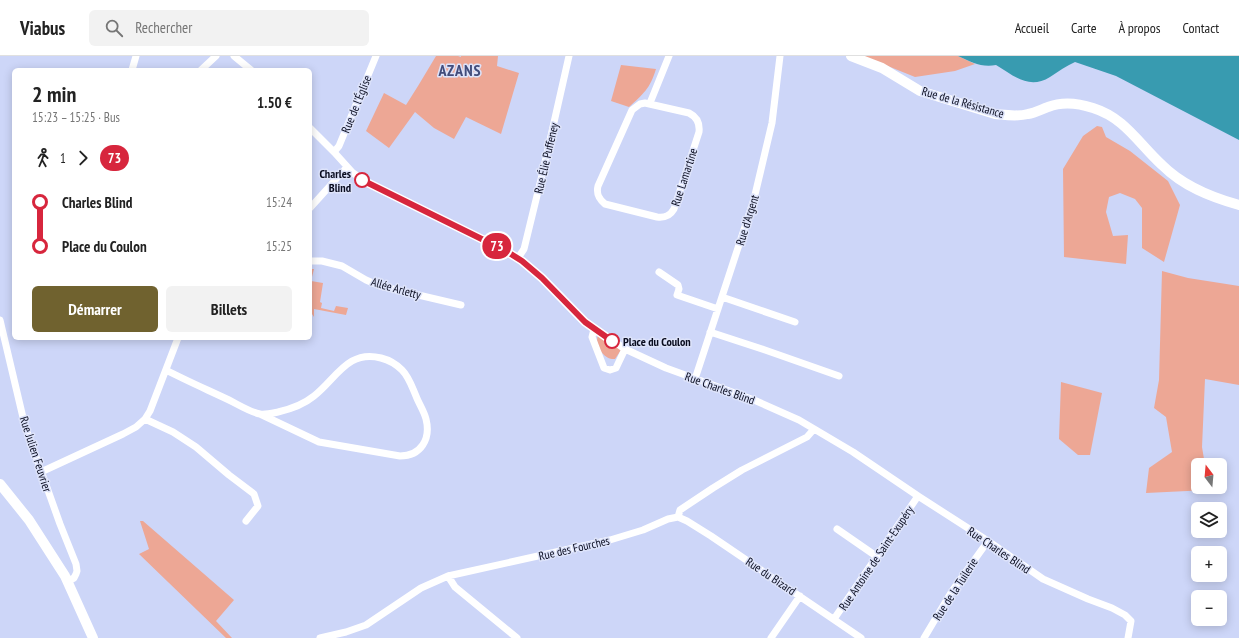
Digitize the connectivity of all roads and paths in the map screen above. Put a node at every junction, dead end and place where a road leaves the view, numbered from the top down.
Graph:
1 (136, 56) edge
2 (216, 56) edge
3 (234, 56) edge
4 (376, 56) edge
5 (569, 56) edge
6 (669, 56) edge
7 (780, 56) edge
8 (851, 56) edge
9 (133, 68) edge
10 (203, 68) edge
11 (249, 68) edge
12 (650, 104) junction
13 (312, 130) edge
14 (334, 152) junction
15 (347, 167) junction
16 (1239, 205) edge
17 (312, 206) edge
18 (518, 258) junction
19 (312, 261) edge
20 (659, 272) dead end
21 (722, 297) junction
22 (461, 304) dead end
23 (718, 309) junction
24 (0, 320) edge
25 (795, 322) dead end
26 (594, 329) junction
27 (710, 332) junction
28 (177, 340) edge
29 (625, 349) junction
30 (166, 370) junction
31 (839, 376) dead end
32 (695, 379) junction
33 (260, 414) junction
34 (145, 419) junction
35 (814, 429) junction
36 (41, 472) junction
37 (0, 484) edge
38 (918, 496) junction
39 (678, 517) junction
40 (246, 521) dead end
41 (837, 528) dead end
42 (988, 541) junction
43 (876, 556) junction
44 (448, 576) junction
45 (68, 581) junction
46 (800, 596) junction
47 (834, 619) junction
48 (93, 638) edge
49 (320, 638) edge
50 (517, 638) edge
51 (771, 638) edge
52 (861, 638) edge
53 (924, 638) edge
54 (1128, 638) edge

1 - 9 street
2 - 10 street
3 - 11 street
4 - 14 street, Rue de l'Église
5 - 18 street, Rue Élie Puffeney
6 - 12 street
7 - 21 street, Rue d'Argent
8 - 16 street, Rue de la Résistance
12 - 12 street, Rue Lamartine
13 - 14 street, Rue Charles Blind
14 - 15 street, Rue Charles Blind
15 - 17 street
15 - 18 street, Rue Charles Blind
18 - 26 street, Rue Charles Blind
19 - 22 street, Allée Arletty
20 - 23 street
21 - 23 street, Rue d'Argent
21 - 25 street
23 - 27 street, Rue d'Argent
24 - 36 street, Rue Julien Feuvrier
26 - 29 street, Rue Charles Blind
26 - 29 street
27 - 31 street
27 - 32 street, Rue d'Argent
28 - 30 street
29 - 32 street, Rue Charles Blind
30 - 33 street
30 - 34 street
32 - 35 street, Rue Charles Blind
33 - 33 street
34 - 36 street
34 - 40 street
35 - 38 street, Rue Charles Blind
35 - 39 street
36 - 45 street, Rue Julien Feuvrier
37 - 45 street
38 - 42 street, Rue Charles Blind
38 - 43 street, Rue Antoine de Saint-Exupéry
39 - 44 street, Rue des Fourches
39 - 46 street, Rue du Bizard
41 - 43 street
42 - 53 street, Rue de la Tuilerie
42 - 54 street, Rue Charles Blind
43 - 47 street, Rue Antoine de Saint-Exupéry
44 - 49 street, Rue des Fourches
44 - 50 street
45 - 48 street
46 - 47 street, Rue du Bizard
46 - 51 street
47 - 52 street, Rue du Bizard

